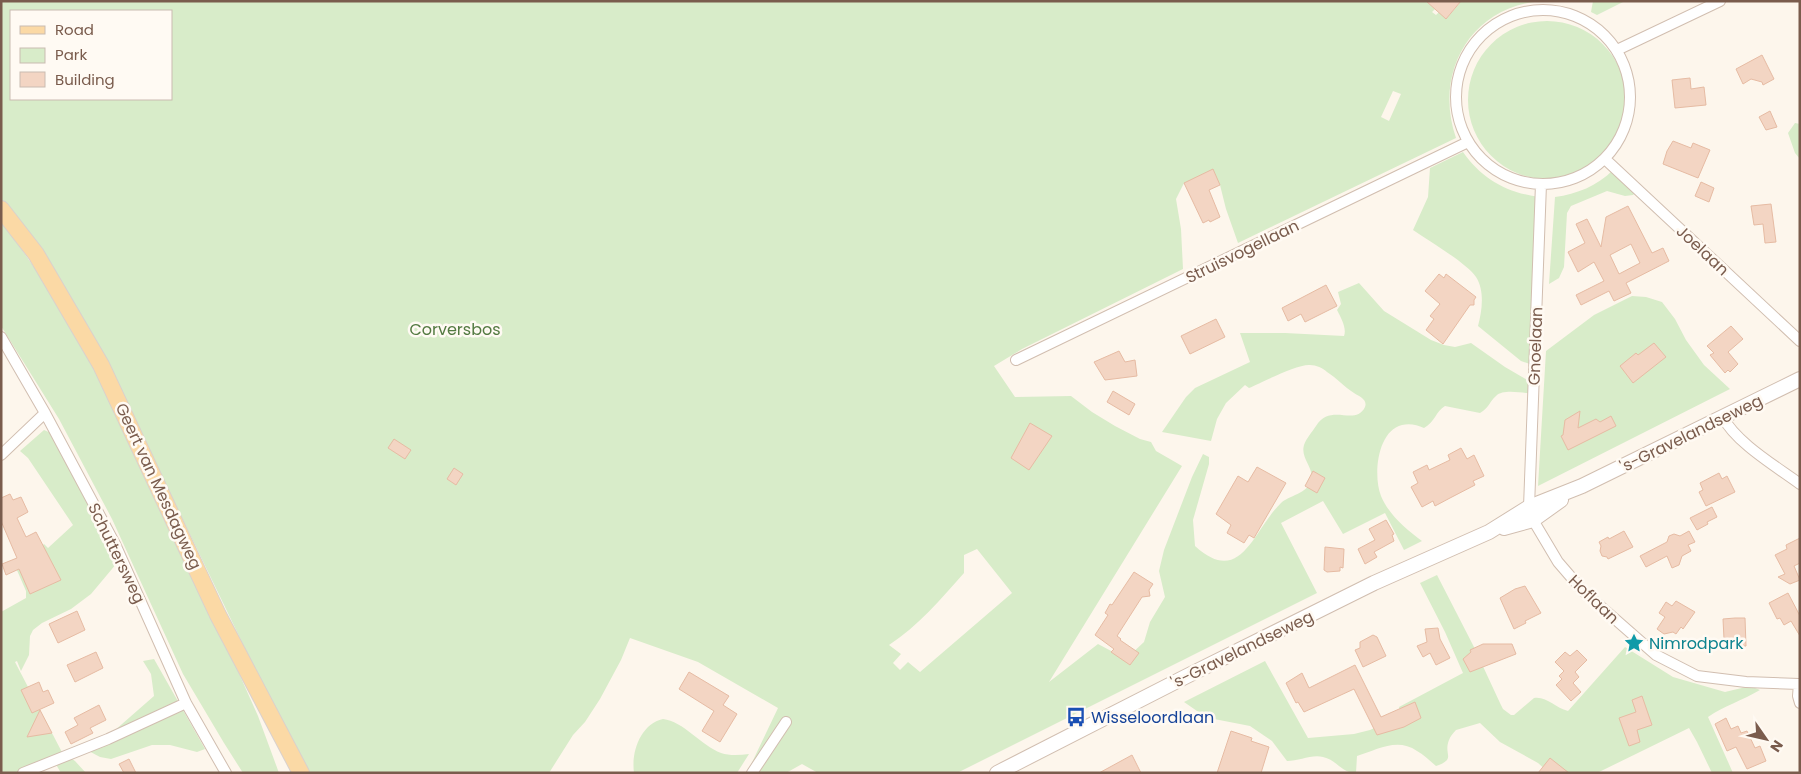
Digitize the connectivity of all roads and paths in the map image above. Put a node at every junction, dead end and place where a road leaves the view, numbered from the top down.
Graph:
1 (1720, 1) edge
2 (1617, 50) junction
3 (1468, 142) junction
4 (1605, 159) junction
5 (1541, 184) junction
6 (1, 209) edge
7 (1, 337) edge
8 (1800, 341) edge
9 (1016, 360) dead end
10 (1800, 379) edge
11 (45, 413) junction
12 (1723, 417) junction
13 (1, 455) edge
14 (1800, 484) edge
15 (1531, 514) junction
16 (1799, 684) edge
17 (186, 703) junction
18 (1800, 703) edge
19 (786, 722) dead end
20 (23, 773) edge
21 (226, 773) edge
22 (301, 773) edge
23 (752, 773) edge
24 (997, 773) edge

1 - 2 street
2 - 3 street
2 - 4 street
3 - 5 street
3 - 9 street, Struisvogellaan
4 - 5 street
4 - 8 street, Joelaan
5 - 15 street, Gnoelaan
6 - 22 main road, Geert van Mesdagweg
7 - 11 street, Schuttersweg
10 - 12 street, 's-Gravelandseweg
11 - 13 street
11 - 17 street, Schuttersweg
12 - 14 street
12 - 15 street, 's-Gravelandseweg
15 - 16 street, Hoflaan
15 - 24 street, 's-Gravelandseweg
16 - 18 street, Hoflaan
17 - 20 street
17 - 21 street, Schuttersweg
19 - 23 street

